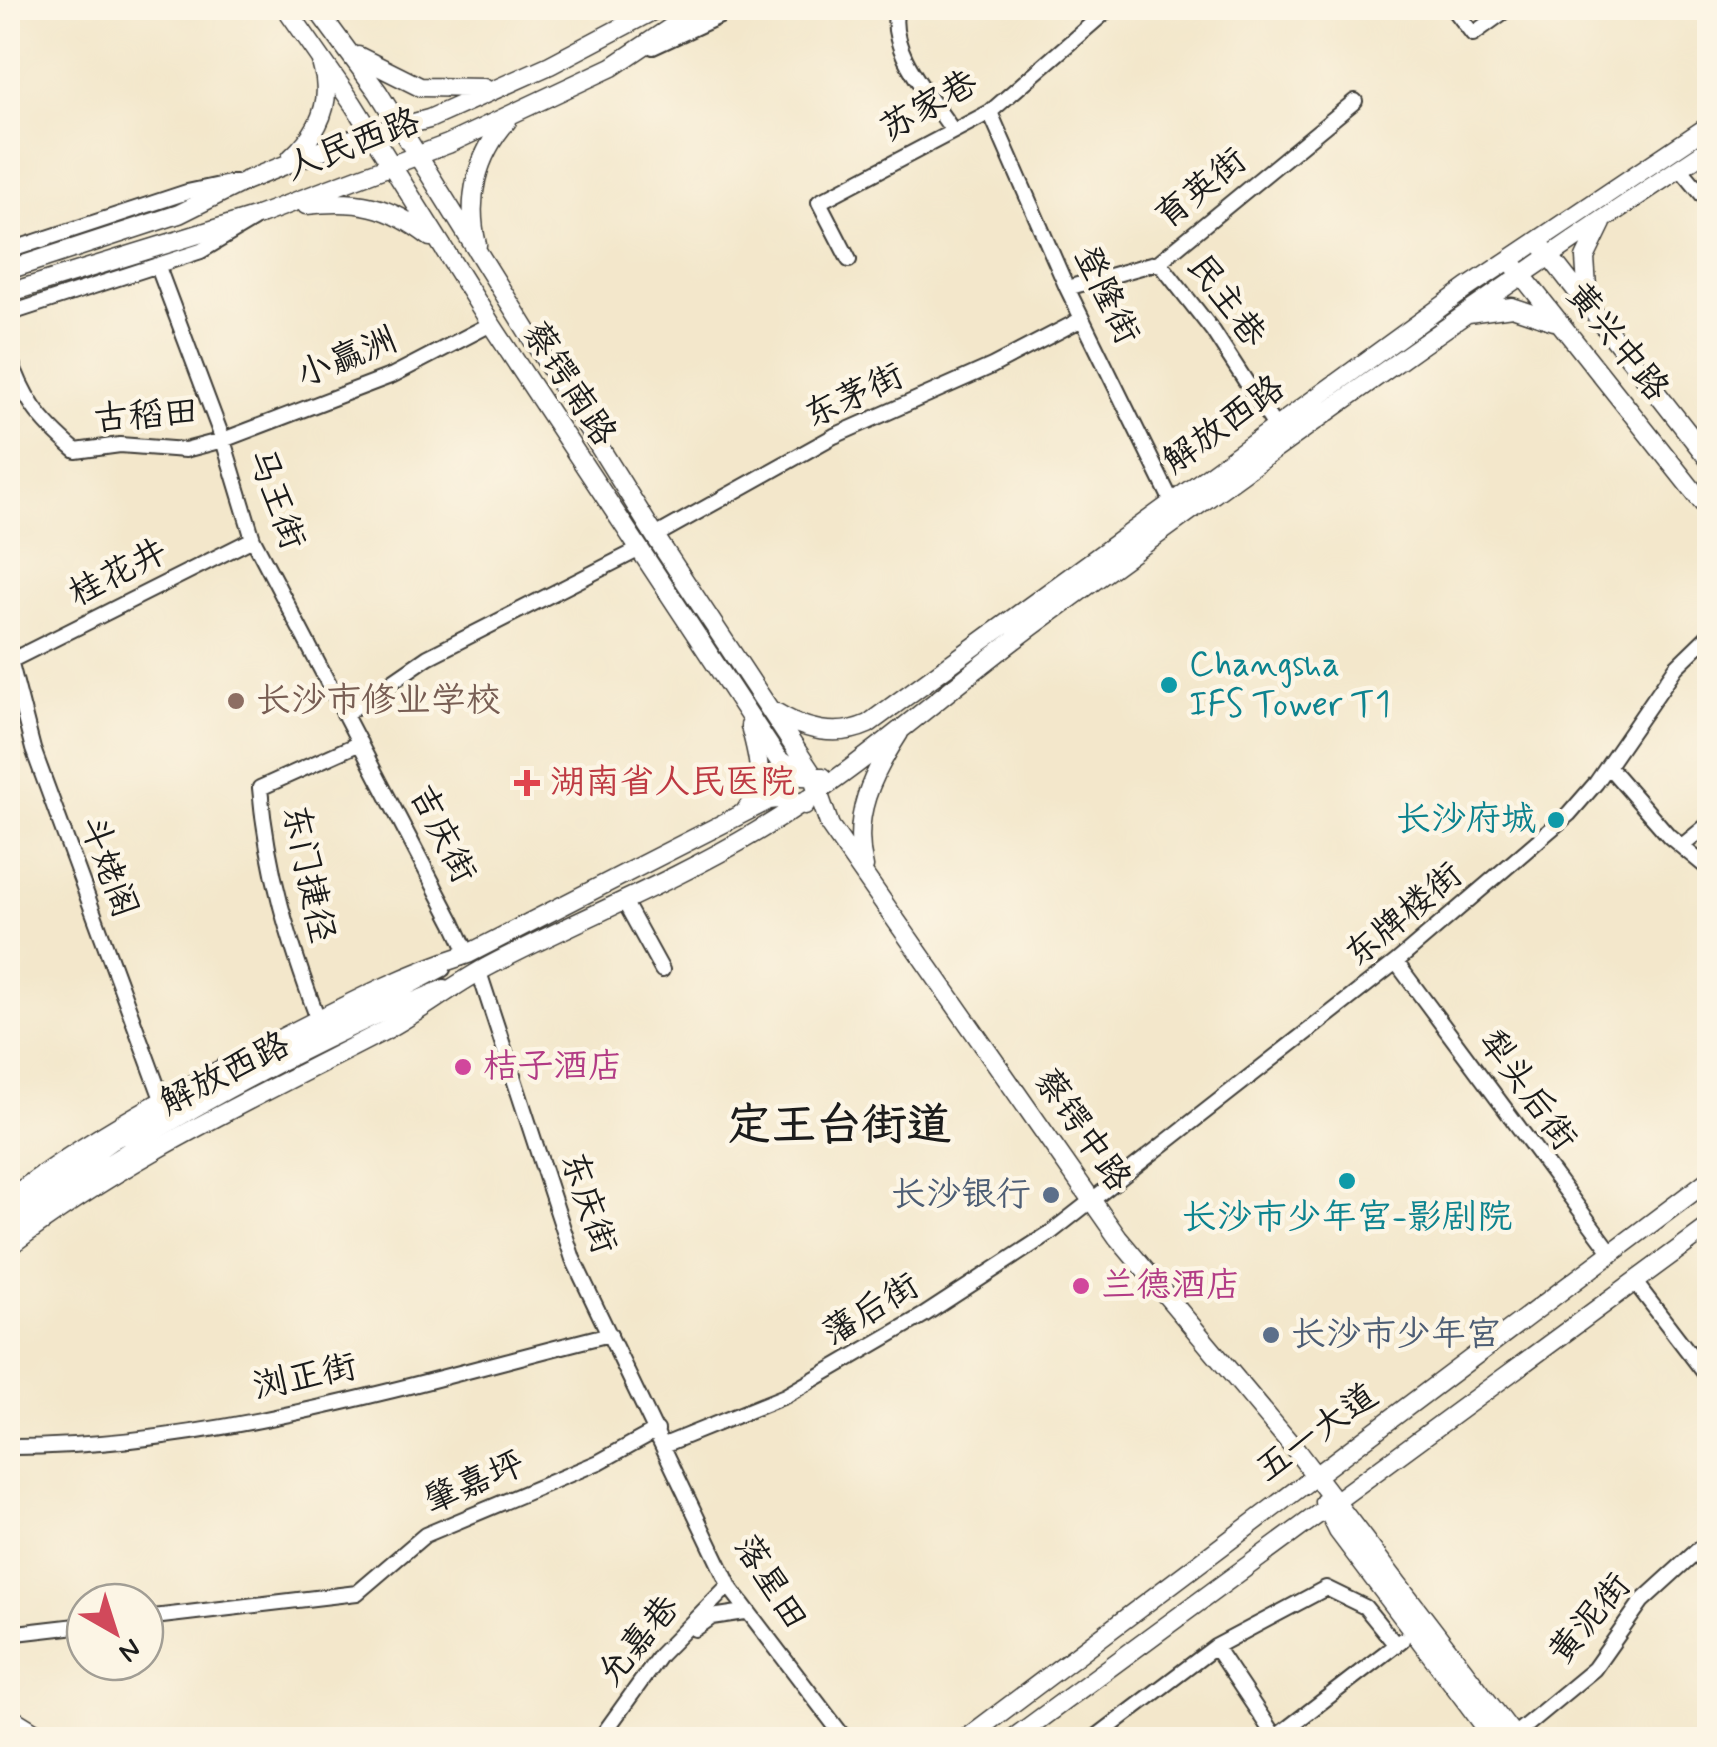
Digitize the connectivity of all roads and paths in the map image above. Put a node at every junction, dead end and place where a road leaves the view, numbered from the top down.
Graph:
1 (286, 8) edge
2 (316, 8) edge
3 (658, 8) edge
4 (700, 8) edge
5 (737, 8) edge
6 (897, 8) edge
7 (1110, 8) edge
8 (1453, 8) edge
9 (1508, 8) edge
10 (345, 46) junction
11 (314, 47) junction
12 (612, 67) junction
13 (504, 85) junction
14 (1354, 102) dead end
15 (990, 112) junction
16 (514, 114) junction
17 (1710, 125) edge
18 (399, 127) junction
19 (953, 130) junction
20 (372, 134) junction
21 (1710, 148) edge
22 (416, 156) junction
23 (285, 165) junction
24 (391, 165) junction
25 (1680, 168) junction
26 (245, 181) junction
27 (1710, 204) edge
28 (280, 208) junction
29 (1609, 214) junction
30 (257, 216) junction
31 (1543, 247) junction
32 (8, 251) edge
33 (446, 252) junction
34 (479, 256) junction
35 (850, 260) dead end
36 (1159, 262) junction
37 (158, 267) junction
38 (1515, 267) junction
39 (8, 270) edge
40 (1066, 288) junction
41 (8, 293) edge
42 (1592, 311) junction
43 (8, 314) edge
44 (1454, 319) junction
45 (1082, 320) junction
46 (491, 324) junction
47 (1566, 330) junction
48 (8, 352) edge
49 (1276, 428) junction
50 (222, 440) junction
51 (1710, 461) edge
52 (1172, 502) junction
53 (1710, 512) edge
54 (655, 536) junction
55 (252, 539) junction
56 (638, 550) junction
57 (1710, 634) edge
58 (9, 657) edge
59 (769, 708) junction
60 (746, 710) junction
61 (346, 714) junction
62 (904, 725) junction
63 (360, 742) junction
64 (1608, 766) junction
65 (816, 783) junction
66 (799, 803) junction
67 (742, 814) junction
68 (1710, 823) edge
69 (830, 826) junction
70 (1682, 846) junction
71 (1710, 870) edge
72 (867, 878) junction
73 (624, 901) junction
74 (468, 954) junction
75 (1396, 962) junction
76 (662, 970) dead end
77 (479, 972) junction
78 (370, 1015) junction
79 (318, 1020) junction
80 (162, 1099) junction
81 (1710, 1179) edge
82 (1092, 1198) junction
83 (8, 1200) edge
84 (8, 1216) edge
85 (1710, 1226) edge
86 (8, 1232) edge
87 (8, 1247) edge
88 (1612, 1252) junction
89 (1634, 1281) junction
90 (610, 1334) junction
91 (1710, 1380) edge
92 (657, 1430) junction
93 (1285, 1437) junction
94 (664, 1445) junction
95 (8, 1448) edge
96 (1346, 1454) junction
97 (1366, 1481) junction
98 (1326, 1493) junction
99 (1291, 1534) junction
100 (1710, 1539) edge
101 (1358, 1543) junction
102 (730, 1586) junction
103 (745, 1612) junction
104 (165, 1616) edge
105 (65, 1627) edge
106 (1414, 1631) junction
107 (8, 1634) edge
108 (1396, 1645) junction
109 (1216, 1647) junction
110 (8, 1716) edge
111 (8, 1731) edge
112 (1277, 1738) edge
113 (1509, 1738) edge
114 (20, 1740) edge
115 (48, 1740) edge
116 (599, 1740) edge
117 (608, 1740) edge
118 (846, 1740) edge
119 (964, 1740) edge
120 (1011, 1740) edge
121 (1092, 1740) edge

1 - 11 main road, 蔡锷南路
2 - 10 main road, 蔡锷南路
3 - 13 main road, 人民西路
4 - 12 main road, 人民西路
5 - 12 street
6 - 19 street
7 - 15 street, 苏家巷
8 - 9 street
10 - 13 main road
10 - 18 main road, 蔡锷南路
11 - 20 main road, 蔡锷南路
11 - 23 main road
12 - 16 main road, 人民西路
13 - 18 main road, 人民西路
14 - 36 street, 育英街
15 - 19 street, 苏家巷
15 - 40 street, 登隆街
16 - 22 main road, 人民西路
16 - 34 main road
17 - 31 main road, 解放西路
18 - 20 main road, 人民西路
18 - 22 main road, 蔡锷南路
19 - 35 street, 苏家巷
20 - 23 main road, 人民西路
20 - 24 main road, 蔡锷南路
21 - 25 main road, 解放西路
22 - 24 main road, 人民西路
22 - 34 main road, 蔡锷南路
23 - 26 main road, 人民西路
24 - 28 main road, 人民西路
24 - 33 main road, 蔡锷南路
25 - 27 street
25 - 29 main road, 解放西路
26 - 32 street
26 - 39 main road, 人民西路
28 - 30 main road, 人民西路
28 - 33 main road
29 - 31 main road, 解放西路
29 - 42 main road
30 - 37 street
30 - 41 main road, 人民西路
31 - 38 main road, 解放西路
31 - 42 main road, 黄兴中路
33 - 46 main road, 蔡锷南路
34 - 54 main road, 蔡锷南路
36 - 40 street, 育英街
36 - 49 street, 民主巷
37 - 43 street
37 - 50 street, 马王街
38 - 44 main road, 解放西路
38 - 47 main road, 黄兴中路
38 - 49 main road, 解放西路
40 - 45 street, 登隆街
42 - 51 main road, 黄兴中路
44 - 47 main road
44 - 62 main road, 解放西路
45 - 52 street, 登隆街
45 - 54 street, 东茅街
46 - 50 street, 小赢洲
46 - 56 main road, 蔡锷南路
47 - 53 main road, 黄兴中路
48 - 50 street, 古稻田
49 - 52 main road, 解放西路
50 - 55 street, 马王街
52 - 59 main road, 解放西路
54 - 59 main road, 蔡锷南路
55 - 58 street, 桂花井
55 - 61 street, 马王街
56 - 60 main road, 蔡锷南路
56 - 61 street
57 - 64 street, 东牌楼街
58 - 80 street, 斗姥阁
59 - 65 main road, 蔡锷南路
60 - 65 main road, 蔡锷南路
60 - 67 main road
61 - 63 street, 马王街
62 - 65 main road, 解放西路
62 - 72 main road
63 - 74 street, 吉庆街
63 - 79 street, 东门捷径
64 - 70 street
64 - 75 street, 东牌楼街
65 - 66 main road, 解放西路
65 - 69 main road, 蔡锷中路
66 - 67 main road, 解放西路
66 - 69 main road
66 - 73 main road, 解放西路
67 - 74 main road, 解放西路
68 - 70 street
69 - 72 main road, 蔡锷中路
70 - 71 street
72 - 82 main road, 蔡锷中路
73 - 76 street
73 - 77 main road, 解放西路
74 - 78 street, 解放西路
74 - 79 main road, 解放西路
75 - 82 street, 东牌楼街
75 - 88 street, 犁头后街
77 - 78 street, 解放西路
77 - 87 main road, 解放西路
77 - 90 street, 东庆街
78 - 84 street, 解放西路
78 - 86 street, 解放西路
79 - 80 main road, 解放西路
80 - 83 main road, 解放西路
81 - 88 main road, 五一大道
82 - 93 main road, 蔡锷中路
82 - 94 street, 藩后街
85 - 89 main road, 五一大道
88 - 96 main road, 五一大道
89 - 91 street
89 - 97 main road, 五一大道
90 - 92 street, 东庆街
90 - 95 street, 浏正街
92 - 94 street, 东庆街
92 - 104 street, 肇嘉坪
93 - 96 main road
93 - 98 main road, 蔡锷中路
94 - 102 street, 落星田
96 - 98 main road, 五一大道
97 - 98 main road, 五一大道
97 - 101 main road
98 - 99 main road, 五一大道
98 - 101 main road, 蔡锷中路
98 - 119 main road, 五一大道
99 - 101 main road
99 - 120 main road, 五一大道
100 - 113 street, 黄泥街
101 - 106 main road, 蔡锷中路
101 - 113 main road, 蔡锷中路
102 - 103 street, 落星田
102 - 116 street, 允嘉巷
103 - 117 street, 允嘉巷
103 - 118 street, 落星田
105 - 107 street
106 - 108 street
106 - 113 main road, 蔡锷中路
108 - 109 street
108 - 112 street
109 - 112 street
109 - 121 street
110 - 115 main road
111 - 114 main road

